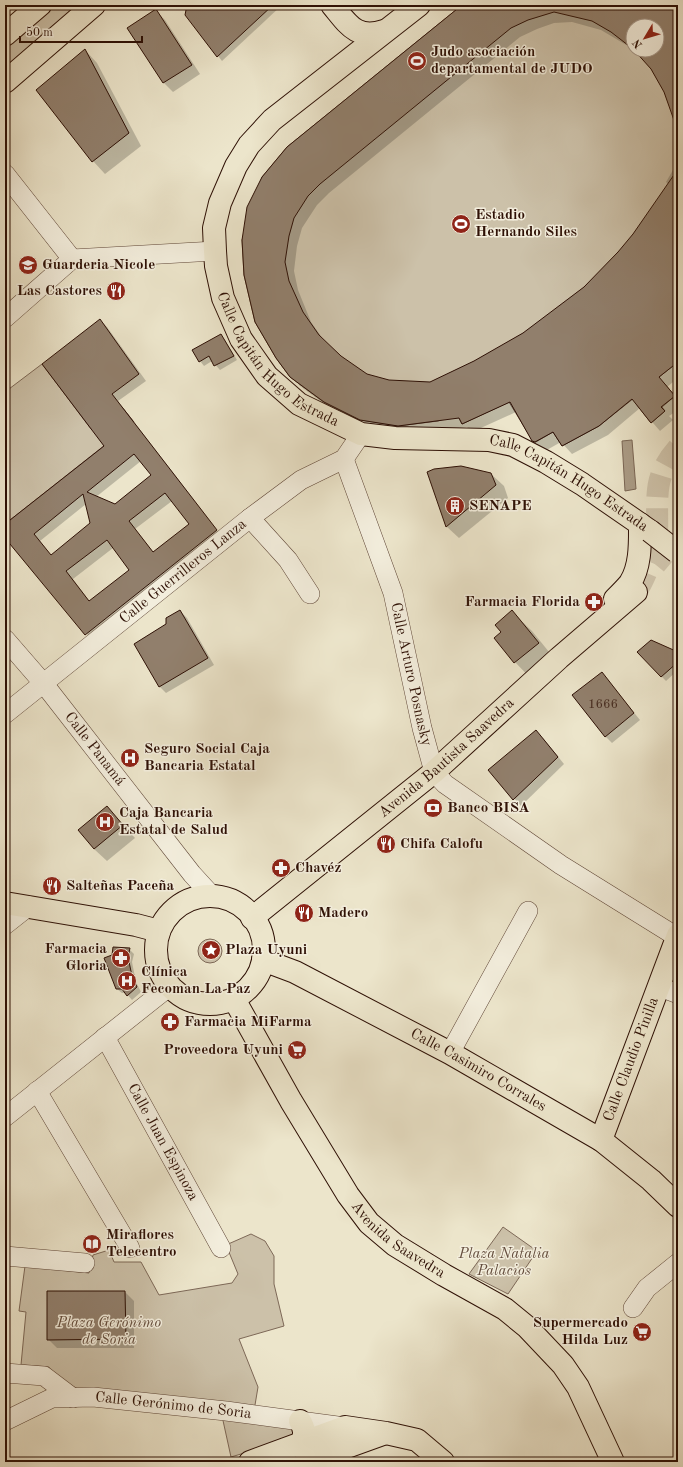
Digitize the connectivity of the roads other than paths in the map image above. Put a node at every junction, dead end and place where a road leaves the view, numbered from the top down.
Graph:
1 (40, 5) edge
2 (94, 5) edge
3 (332, 5) edge
4 (419, 5) edge
5 (352, 29) junction
6 (384, 31) junction
7 (5, 35) edge
8 (346, 62) junction
9 (5, 82) edge
10 (5, 174) edge
11 (214, 252) junction
12 (72, 259) junction
13 (5, 318) edge
14 (361, 434) junction
15 (344, 458) junction
16 (250, 518) junction
17 (645, 527) junction
18 (678, 552) tunnel mouth
19 (636, 592) tunnel mouth
20 (310, 594) dead end
21 (5, 639) edge
22 (559, 658) junction
23 (44, 684) junction
24 (5, 714) edge
25 (434, 772) junction
26 (213, 897) junction
27 (5, 903) edge
28 (29, 906) junction
29 (528, 911) dead end
30 (252, 918) junction
31 (5, 925) edge
32 (159, 931) junction
33 (678, 936) edge
34 (263, 960) junction
35 (170, 986) junction
36 (669, 991) edge
37 (234, 999) junction
38 (105, 1037) junction
39 (450, 1053) junction
40 (37, 1091) junction
41 (5, 1117) edge
42 (602, 1140) junction
43 (678, 1206) edge
44 (130, 1248) dead end
45 (221, 1248) dead end
46 (5, 1256) edge
47 (678, 1263) edge
48 (85, 1264) dead end
49 (678, 1277) edge
50 (5, 1373) edge
51 (73, 1398) junction
52 (5, 1421) edge
53 (386, 1433) junction
54 (311, 1440) edge
55 (250, 1462) edge
56 (443, 1462) edge
57 (613, 1462) edge

1 - 7 main road
2 - 9 main road
3 - 5 main road
4 - 6 main road, Calle Capitán Hugo Estrada
5 - 6 main road
5 - 8 main road
6 - 8 main road, Calle Capitán Hugo Estrada
8 - 11 main road, Calle Capitán Hugo Estrada
10 - 12 street
11 - 12 street
11 - 14 main road, Calle Capitán Hugo Estrada
12 - 13 street
14 - 15 street, Calle Guerrilleros Lanza
14 - 17 main road, Calle Capitán Hugo Estrada
15 - 16 street, Calle Guerrilleros Lanza
15 - 25 street, Calle Arturo Posnasky
16 - 20 street
16 - 23 street, Calle Guerrilleros Lanza
17 - 18 main road, Calle Capitán Hugo Estrada, bridge
17 - 22 main road
19 - 22 main road, Avenida Bautista Saavedra
21 - 23 street, Calle Panamá
22 - 25 main road, Avenida Bautista Saavedra
23 - 24 street, Calle Guerrilleros Lanza
23 - 26 street, Calle Panamá
25 - 30 main road, Avenida Bautista Saavedra
25 - 33 street, Calle Arturo Posnasky
26 - 30 main road
26 - 32 main road
27 - 28 main road
28 - 31 street
28 - 32 main road
29 - 39 street
30 - 34 main road
32 - 35 main road
33 - 36 main road, Calle Claudio Pinilla
34 - 37 main road
34 - 39 main road, Calle Casimiro Corrales
35 - 37 main road
35 - 38 street
36 - 42 main road, Calle Claudio Pinilla
37 - 57 main road, Avenida Saavedra
38 - 40 street
38 - 45 street, Calle Juan Espinoza
39 - 42 main road, Calle Casimiro Corrales
40 - 41 street
40 - 44 street
42 - 43 main road, Calle Casimiro Corrales
46 - 48 street
47 - 49 street
50 - 51 street
51 - 52 street, Calle Gerónimo de Soria
51 - 54 street, Calle Gerónimo de Soria
53 - 54 main road
53 - 54 main road
53 - 56 main road
54 - 55 main road

